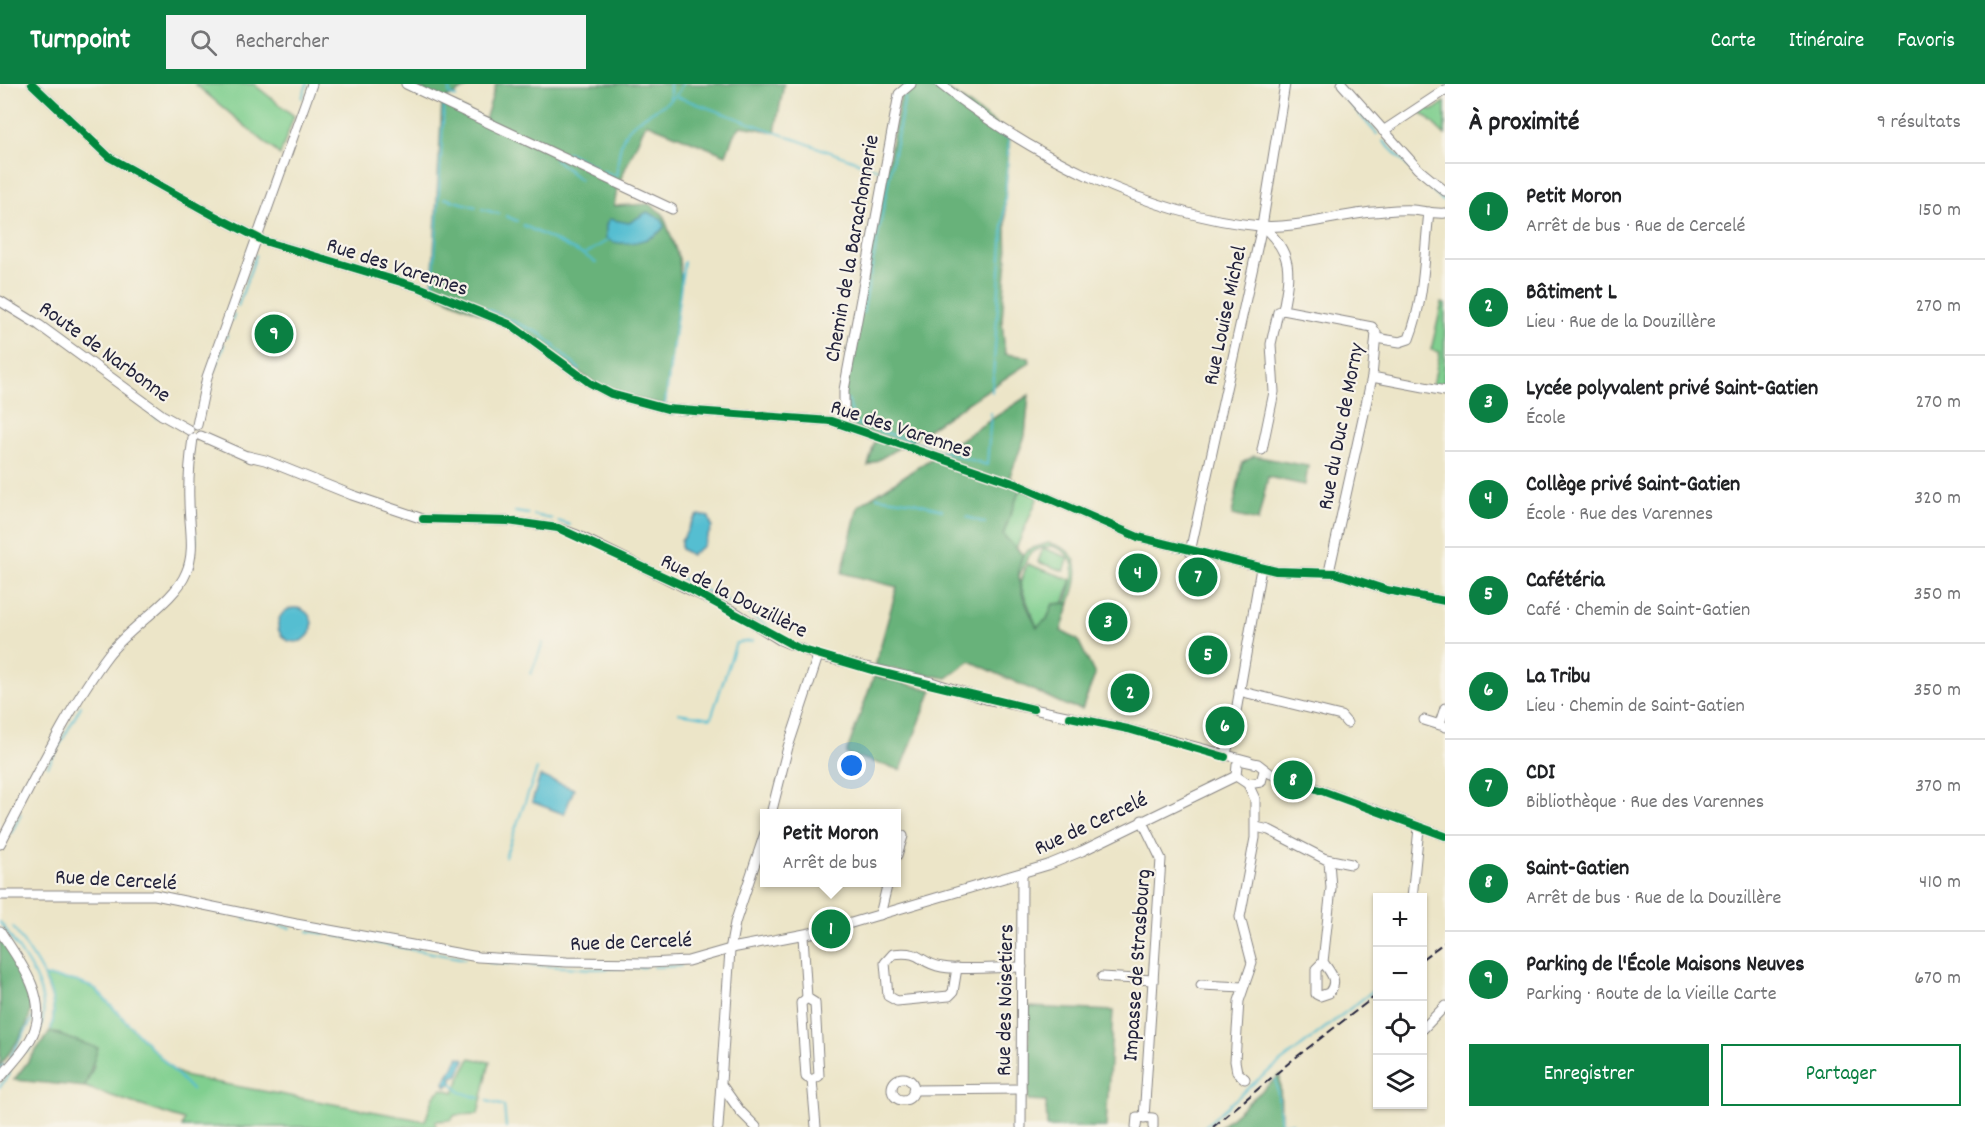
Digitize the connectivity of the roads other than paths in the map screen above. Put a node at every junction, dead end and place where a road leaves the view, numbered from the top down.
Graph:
1 (32, 84) edge
2 (312, 84) edge
3 (406, 84) edge
4 (911, 84) edge
5 (940, 84) edge
6 (1285, 84) edge
7 (1342, 84) edge
8 (1445, 90) edge
9 (1383, 131) junction
10 (1445, 191) edge
11 (672, 209) dead end
12 (1429, 212) junction
13 (1445, 213) edge
14 (1262, 226) junction
15 (257, 238) junction
16 (0, 301) edge
17 (1283, 310) junction
18 (1376, 338) junction
19 (1372, 377) junction
20 (1445, 391) edge
21 (844, 425) junction
22 (195, 432) junction
23 (1262, 450) dead end
24 (1190, 552) junction
25 (1261, 568) junction
26 (1329, 572) junction
27 (1445, 601) edge
28 (818, 656) junction
29 (1239, 691) junction
30 (1445, 708) edge
31 (1424, 720) dead end
32 (1347, 723) dead end
33 (1443, 726) edge
34 (1225, 757) junction
35 (1249, 761) junction
36 (1237, 765) junction
37 (1264, 771) junction
38 (1236, 776) junction
39 (1281, 776) junction
40 (1260, 782) junction
41 (1248, 784) junction
42 (1255, 800) junction
43 (772, 809) edge
44 (1142, 820) junction
45 (1256, 827) junction
46 (1419, 828) junction
47 (1445, 836) edge
48 (0, 844) edge
49 (760, 848) edge
50 (1326, 859) junction
51 (1351, 864) dead end
52 (1023, 873) junction
53 (887, 887) edge
54 (1412, 893) edge
55 (0, 895) edge
56 (880, 915) junction
57 (0, 931) edge
58 (803, 936) junction
59 (730, 950) junction
60 (1323, 962) dead end
61 (1023, 967) junction
62 (957, 968) junction
63 (1102, 977) dead end
64 (1153, 981) junction
65 (1201, 985) dead end
66 (1243, 987) junction
67 (1445, 1006) edge
68 (1427, 1025) edge
69 (0, 1078) edge
70 (1245, 1079) dead end
71 (723, 1087) junction
72 (1021, 1089) junction
73 (913, 1090) dead end
74 (1144, 1118) junction
75 (718, 1127) edge
76 (756, 1127) edge
77 (816, 1127) edge
78 (1021, 1127) edge
79 (1136, 1127) edge
80 (1153, 1127) edge

1 - 15 street, Rue des Varennes
2 - 15 street
3 - 11 street
4 - 21 street, Chemin de la Barachonnerie
5 - 14 street
6 - 14 street, Rue Louise Michel
7 - 9 street
8 - 9 street
9 - 10 street
12 - 13 street
12 - 14 street
12 - 18 street
14 - 17 street
14 - 24 street, Rue Louise Michel
15 - 21 street, Rue des Varennes
15 - 22 street
16 - 22 street, Route de Narbonne
17 - 18 street, Rue du Duc de Morny
17 - 23 street
18 - 19 street, Rue du Duc de Morny
19 - 20 street
19 - 26 street, Rue du Duc de Morny
21 - 24 street, Rue des Varennes
22 - 28 street, Rue de la Douzillère
22 - 48 street
24 - 25 street, Rue des Varennes
25 - 26 street, Rue des Varennes
25 - 29 street
26 - 27 street, Rue des Varennes
28 - 34 street, Rue de la Douzillère
28 - 43 street
29 - 32 street
29 - 34 street
30 - 33 street
31 - 33 street
34 - 35 street, Rue de la Douzillère
34 - 36 street, Rue de la Douzillère
35 - 36 street
35 - 37 street
36 - 38 street
37 - 39 street
37 - 40 street
38 - 41 street
38 - 44 street, Rue de Cercelé
39 - 40 street
39 - 46 street
40 - 41 street
40 - 42 street
41 - 42 street
42 - 45 street
44 - 52 street, Rue de Cercelé
44 - 64 street, Impasse de Strasbourg
45 - 50 street
45 - 66 street
46 - 47 street
46 - 54 street
49 - 59 street
50 - 51 street
50 - 60 street
52 - 56 street, Rue de Cercelé
52 - 61 street, Rue des Noisetiers
53 - 56 street
55 - 59 street, Rue de Cercelé
56 - 58 street, Rue de Cercelé
57 - 69 street
58 - 59 street, Rue de Cercelé
58 - 77 street
59 - 71 street
61 - 62 street
61 - 72 street, Rue des Noisetiers
62 - 62 street
63 - 64 street
64 - 74 street, Impasse de Strasbourg
65 - 66 street
66 - 70 street
67 - 68 street
71 - 75 street
71 - 76 street
72 - 73 street
72 - 78 street, Rue des Noisetiers
74 - 79 street
74 - 80 street

